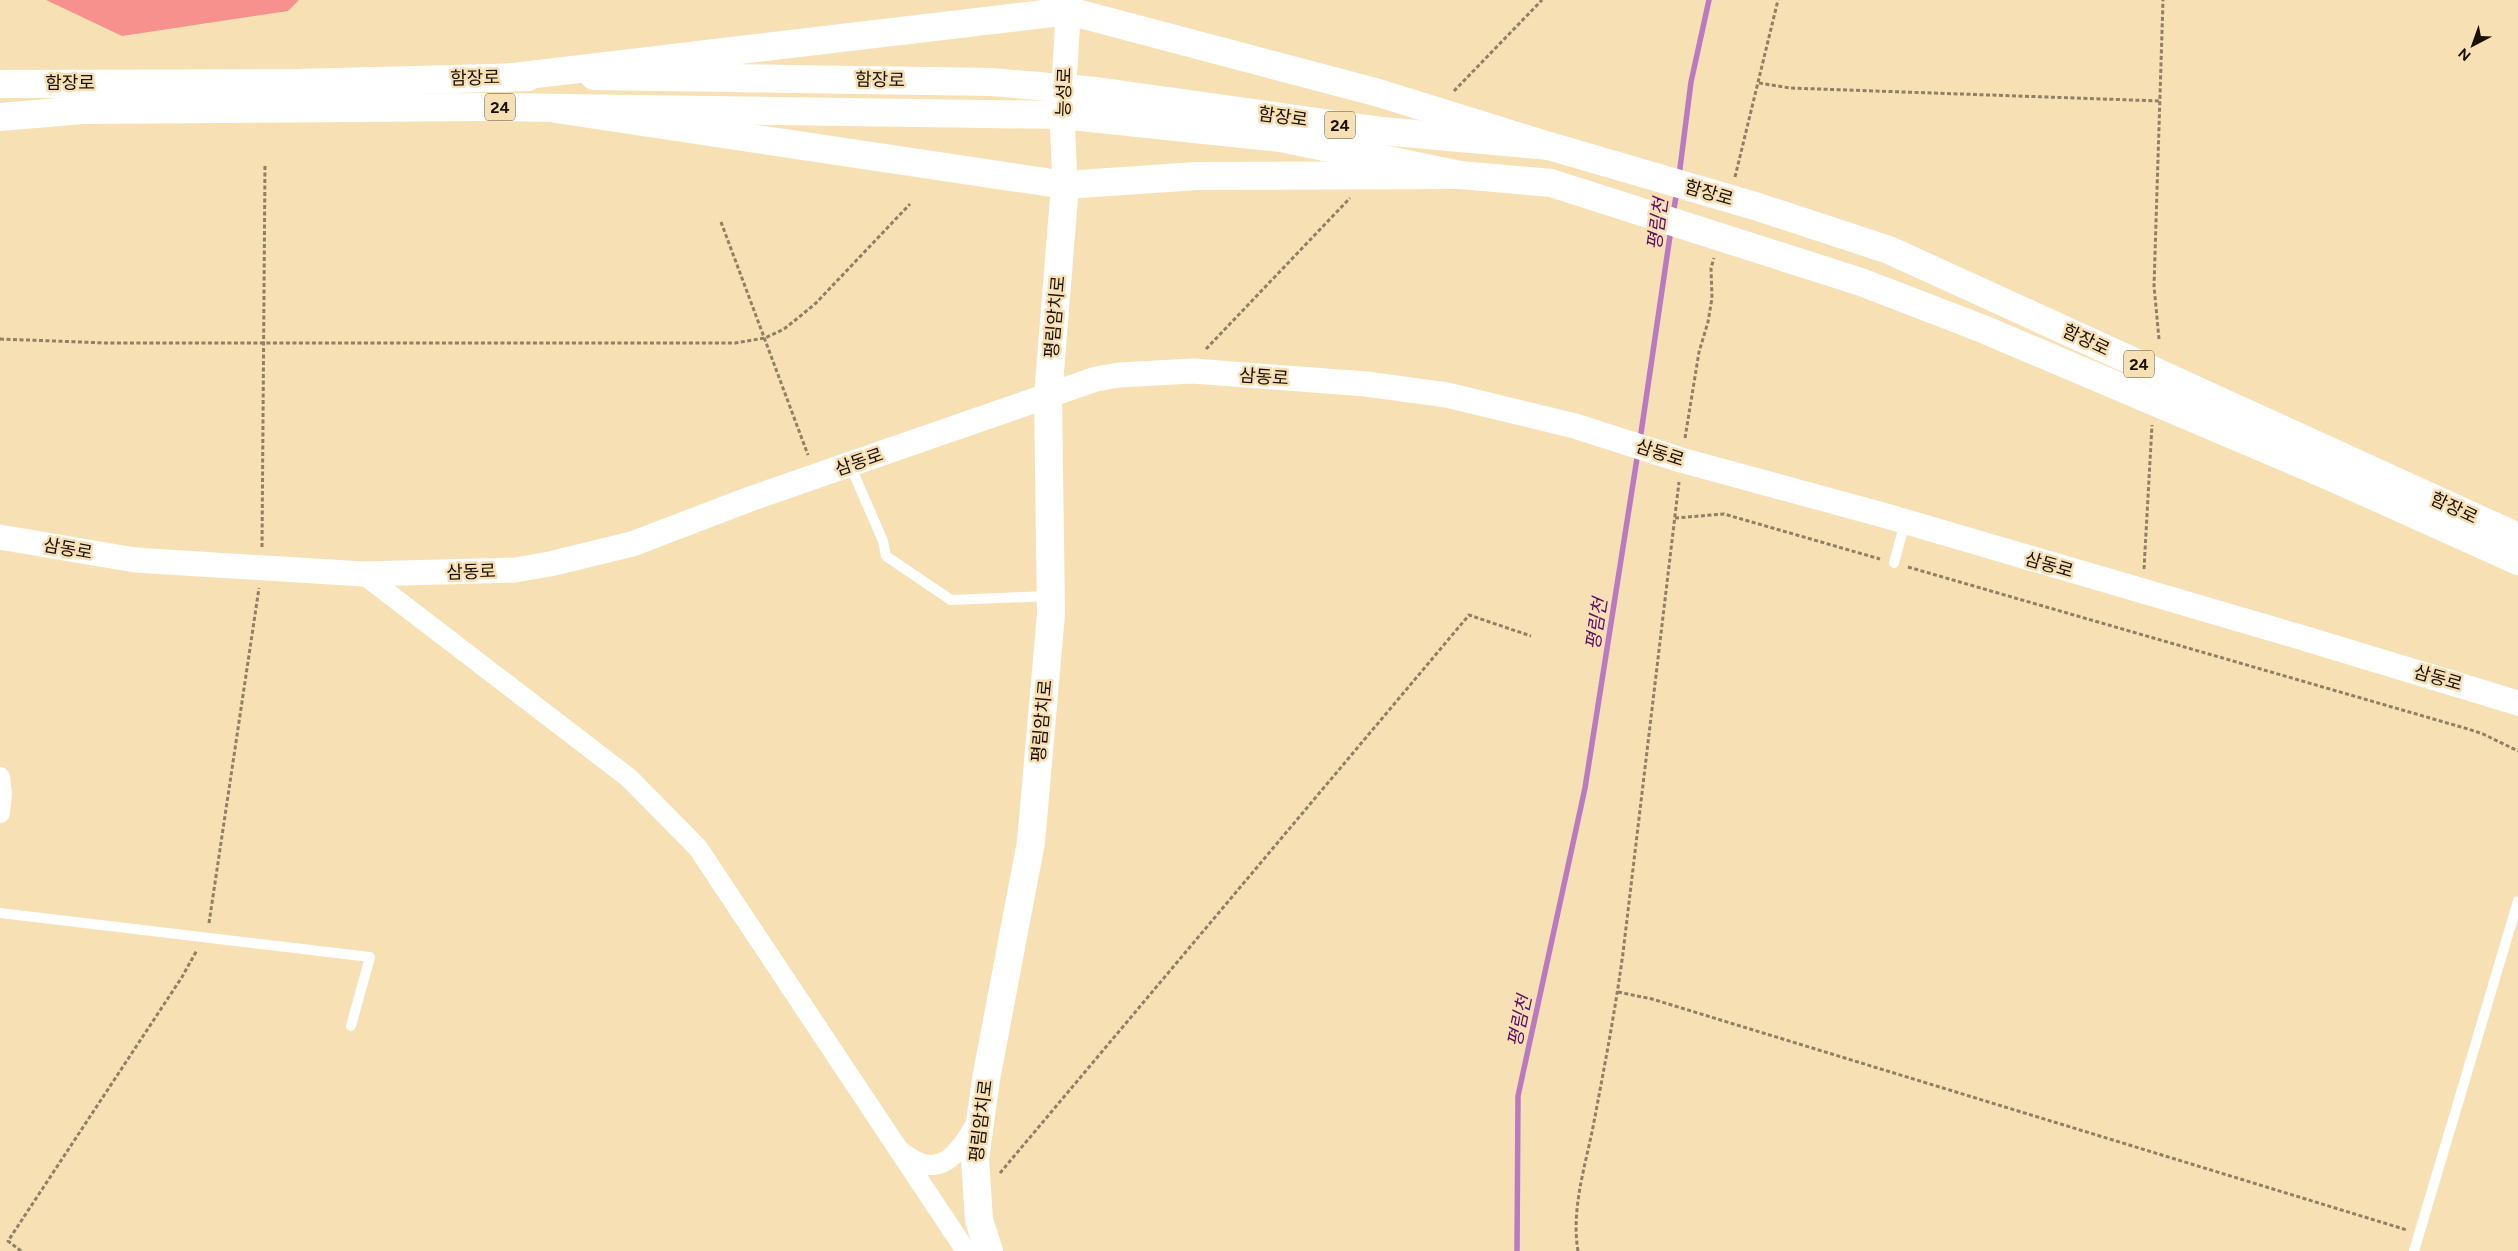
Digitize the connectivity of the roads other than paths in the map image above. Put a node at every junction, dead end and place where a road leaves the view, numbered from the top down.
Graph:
1 (1069, 5) edge
2 (504, 78) junction
3 (0, 84) edge
4 (556, 108) junction
5 (0, 117) edge
6 (1549, 146) junction
7 (1460, 175) junction
8 (1065, 185) junction
9 (1048, 396) junction
10 (850, 465) junction
11 (1905, 522) junction
12 (0, 537) edge
13 (2518, 537) edge
14 (2518, 561) edge
15 (1894, 563) road end
16 (363, 574) junction
17 (1051, 596) junction
18 (2518, 703) edge
19 (0, 777) edge
20 (0, 814) edge
21 (2518, 901) edge
22 (0, 913) edge
23 (351, 1026) dead end
24 (980, 1116) junction
25 (897, 1147) junction
26 (966, 1251) edge
27 (989, 1251) edge
28 (2414, 1251) edge

1 - 2 main road
1 - 6 main road
1 - 8 street, 능성로
2 - 3 main road, 함장로 / 24
2 - 6 main road, 함장로 / 24
4 - 5 main road, 함장로 / 24
4 - 7 main road, 함장로 / 24
4 - 8 main road
6 - 13 main road, 함장로 / 24
7 - 8 main road
7 - 14 main road, 함장로
8 - 9 main road, 평림암치로
9 - 10 street, 삼동로
9 - 11 street, 삼동로
9 - 17 main road, 평림암치로
10 - 16 street, 삼동로
10 - 17 lane
11 - 15 lane
11 - 18 street, 삼동로
12 - 16 street, 삼동로
16 - 25 street
17 - 24 main road, 평림암치로
19 - 20 street
21 - 28 lane
22 - 23 lane
24 - 25 street
24 - 27 main road, 평림암치로
25 - 26 street

